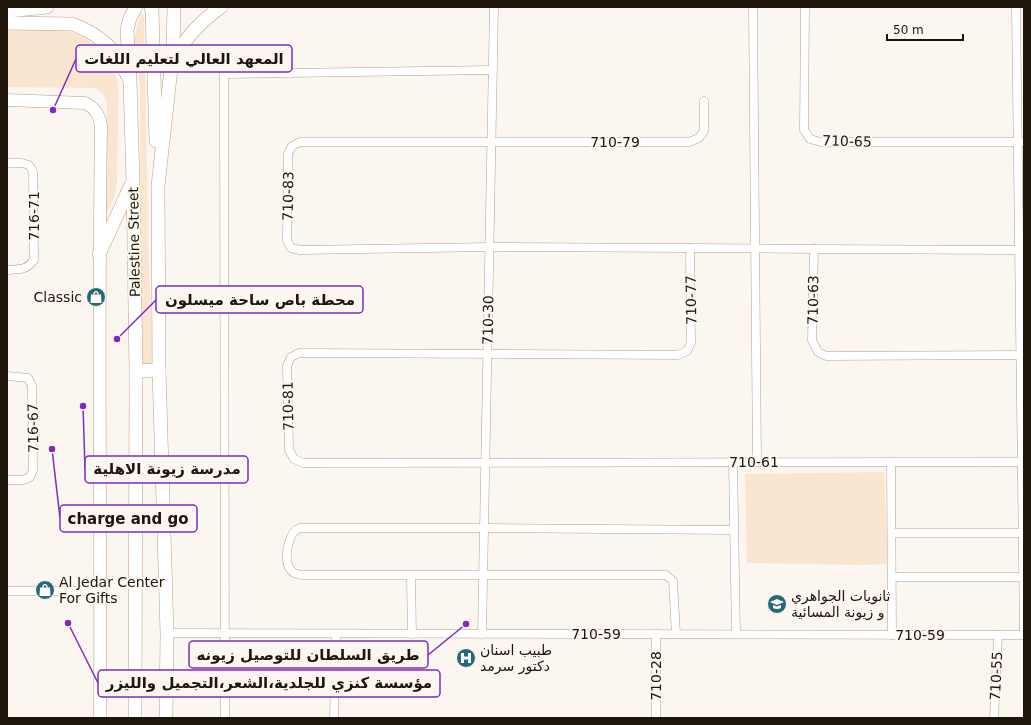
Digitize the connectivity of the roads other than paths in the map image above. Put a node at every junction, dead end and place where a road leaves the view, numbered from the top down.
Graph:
1 (47, 7) edge
2 (136, 7) edge
3 (151, 7) edge
4 (174, 7) edge
5 (221, 7) edge
6 (494, 7) edge
7 (753, 7) edge
8 (805, 7) edge
9 (1016, 7) edge
10 (7, 11) edge
11 (7, 23) edge
12 (172, 63) junction
13 (493, 70) junction
14 (130, 81) junction
15 (7, 100) edge
16 (704, 101) dead end
17 (492, 141) junction
18 (1021, 142) edge
19 (7, 163) edge
20 (133, 181) junction
21 (158, 186) junction
22 (490, 247) junction
23 (690, 248) junction
24 (755, 249) junction
25 (814, 249) junction
26 (1021, 250) edge
27 (99, 254) junction
28 (7, 270) edge
29 (488, 355) junction
30 (1022, 355) edge
31 (136, 370) junction
32 (159, 370) junction
33 (7, 376) edge
34 (486, 462) junction
35 (733, 462) junction
36 (757, 462) junction
37 (891, 462) junction
38 (1023, 462) edge
39 (7, 480) edge
40 (484, 528) junction
41 (734, 530) junction
42 (892, 533) junction
43 (1023, 533) edge
44 (483, 575) junction
45 (411, 576) junction
46 (892, 577) junction
47 (1024, 577) edge
48 (7, 591) edge
49 (101, 591) junction
50 (167, 633) junction
51 (224, 634) junction
52 (336, 634) junction
53 (412, 634) junction
54 (482, 634) junction
55 (656, 634) junction
56 (676, 634) junction
57 (736, 634) junction
58 (892, 635) junction
59 (998, 635) junction
60 (1024, 635) edge
61 (100, 718) edge
62 (135, 718) edge
63 (166, 718) edge
64 (225, 718) edge
65 (334, 718) edge
66 (656, 718) edge
67 (994, 718) edge

1 - 10 main road
2 - 14 main road, Palestine Street
3 - 21 main road
4 - 12 main road, Palestine Street
5 - 12 main road
6 - 13 street, 710-30
7 - 24 street
8 - 18 street, 710-65
9 - 18 street
11 - 14 main road
12 - 21 main road, Palestine Street
13 - 17 street, 710-30
13 - 51 street
14 - 20 main road, Palestine Street
15 - 27 street
16 - 17 street, 710-79
17 - 22 street, 710-30
17 - 22 street, 710-83
18 - 26 street
19 - 28 street, 716-71
20 - 27 main road
20 - 31 main road, Palestine Street
21 - 32 main road, Palestine Street
22 - 23 street
22 - 29 street, 710-30
23 - 24 street
23 - 29 street, 710-77
24 - 25 street
24 - 36 street
25 - 26 street
25 - 30 street, 710-63
26 - 30 street
27 - 49 street
29 - 34 street, 710-30
29 - 34 street, 710-81
30 - 38 street
31 - 32 main road
31 - 62 main road, Palestine Street
32 - 50 main road, Palestine Street
33 - 39 street, 716-67
34 - 35 street, 710-61
34 - 40 street, 710-30
35 - 36 street, 710-61
35 - 41 street
36 - 37 street, 710-61
37 - 38 street, 710-61
37 - 42 street
38 - 43 street
40 - 41 street
40 - 44 street, 710-30
40 - 45 street
41 - 57 street
42 - 43 street
42 - 46 street
43 - 47 street
44 - 45 street
44 - 54 street, 710-30
44 - 56 street
45 - 53 street
46 - 47 street
46 - 58 street
47 - 60 street
48 - 49 street
49 - 61 street
50 - 51 street, 710-59
50 - 63 main road, Palestine Street
51 - 52 street, 710-59
51 - 64 street
52 - 53 street, 710-59
52 - 65 street
53 - 54 street, 710-59
54 - 55 street, 710-59
55 - 56 street, 710-59
55 - 66 street, 710-28
56 - 57 street, 710-59
57 - 58 street, 710-59
58 - 59 street, 710-59
59 - 60 street, 710-59
59 - 67 street, 710-55

